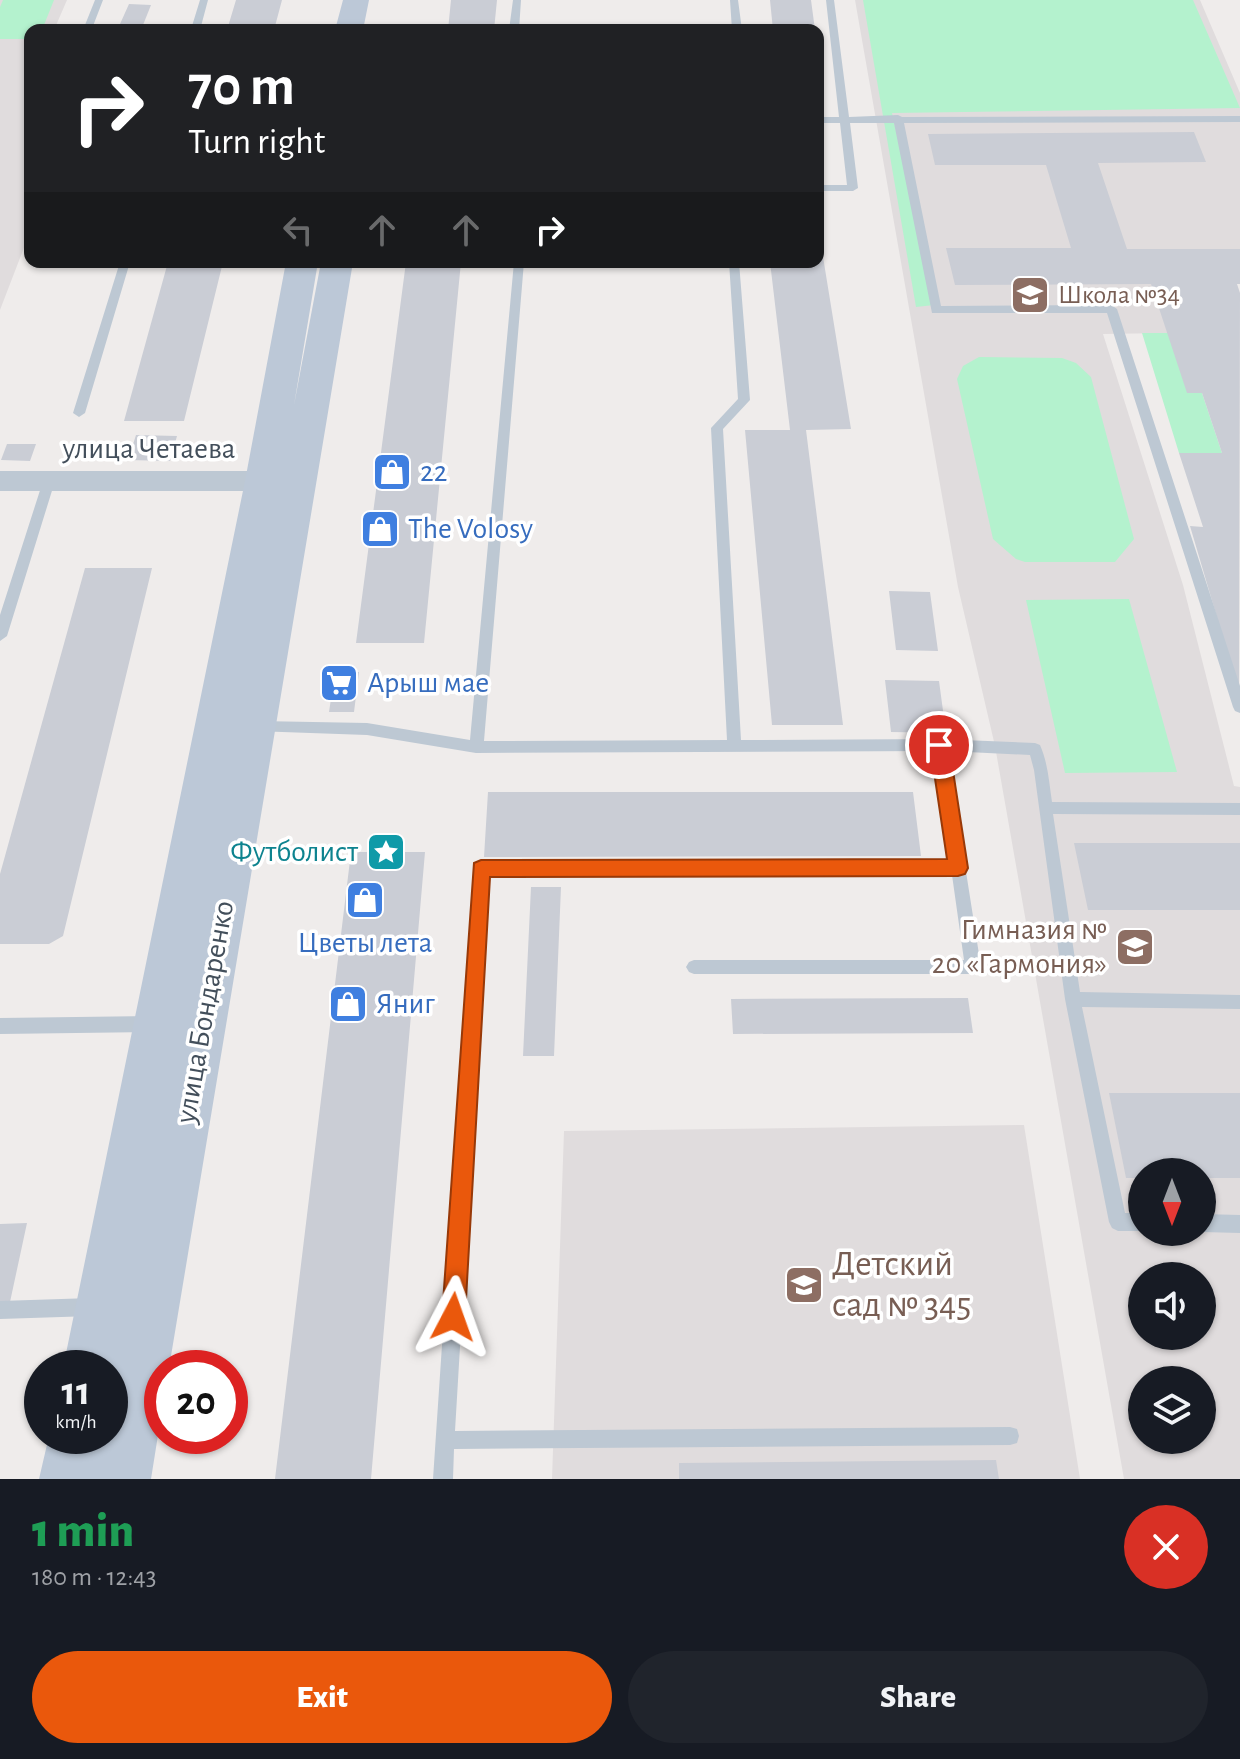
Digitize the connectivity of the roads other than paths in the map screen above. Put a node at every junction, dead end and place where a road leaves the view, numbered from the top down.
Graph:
1 (99, 0) edge
2 (204, 0) edge
3 (356, 0) edge
4 (517, 0) edge
5 (734, 0) edge
6 (830, 0) edge
7 (89, 24) edge
8 (198, 24) edge
9 (350, 24) edge
10 (515, 24) edge
11 (736, 24) edge
12 (898, 118) junction
13 (824, 120) edge
14 (844, 120) junction
15 (1239, 121) edge
16 (824, 188) edge
17 (123, 268) edge
18 (301, 268) edge
19 (335, 268) edge
20 (518, 268) edge
21 (734, 268) edge
22 (79, 413) dead end
23 (0, 481) edge
24 (49, 481) junction
25 (281, 481) junction
26 (0, 636) edge
27 (1240, 707) edge
28 (235, 726) junction
29 (939, 745) junction
30 (734, 746) junction
31 (476, 747) junction
32 (1045, 808) junction
33 (1240, 809) edge
34 (958, 868) junction
35 (694, 967) dead end
36 (1073, 999) junction
37 (1240, 1002) edge
38 (156, 1024) junction
39 (0, 1026) edge
40 (1128, 1222) edge
41 (1216, 1223) edge
42 (1240, 1224) edge
43 (102, 1306) junction
44 (0, 1310) edge
45 (93, 1350) edge
46 (1010, 1436) dead end
47 (446, 1440) junction
48 (73, 1454) edge
49 (68, 1479) edge
50 (122, 1479) edge
51 (443, 1479) edge

1 - 7 lane
2 - 8 lane
3 - 9 street
4 - 10 lane
5 - 11 lane
6 - 14 lane
12 - 14 lane
12 - 15 lane
12 - 27 lane
13 - 14 lane
14 - 16 lane
17 - 22 lane
18 - 25 street, улица Бондаренко
19 - 25 street, улица Бондаренко
20 - 31 lane
21 - 30 lane
23 - 24 street, улица Четаева
24 - 25 street, улица Четаева
24 - 26 lane
25 - 28 street, улица Бондаренко
28 - 31 lane
28 - 38 street, улица Бондаренко
28 - 50 street, улица Бондаренко
29 - 30 lane
29 - 32 lane
29 - 34 lane
30 - 31 lane
32 - 33 lane
32 - 36 lane
34 - 35 lane
34 - 47 lane
36 - 37 lane
36 - 40 lane
38 - 39 lane
38 - 43 street, улица Бондаренко
41 - 42 lane
43 - 44 lane
43 - 45 street, улица Бондаренко
46 - 47 lane
47 - 51 lane
48 - 49 street

